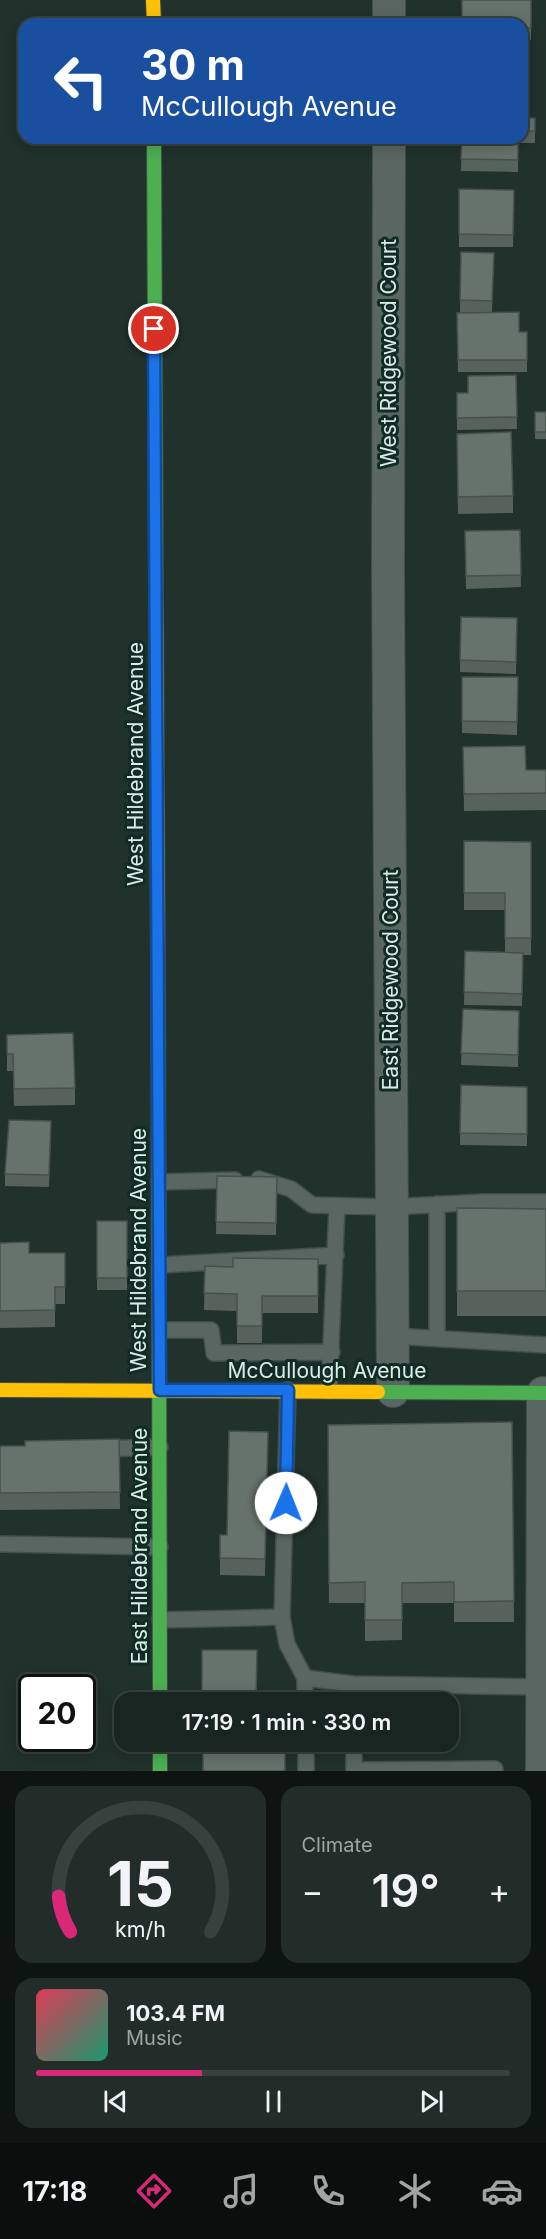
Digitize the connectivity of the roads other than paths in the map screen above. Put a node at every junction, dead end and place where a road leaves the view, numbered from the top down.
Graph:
1 (153, 0) edge
2 (389, 0) edge
3 (153, 18) edge
4 (389, 18) edge
5 (154, 144) edge
6 (389, 144) edge
7 (388, 568) joint
8 (159, 1182) junction
9 (546, 1202) edge
10 (437, 1204) junction
11 (337, 1206) junction
12 (392, 1207) junction
13 (336, 1255) junction
14 (159, 1265) junction
15 (160, 1330) junction
16 (393, 1336) junction
17 (437, 1338) junction
18 (546, 1345) edge
19 (332, 1352) junction
20 (0, 1390) edge
21 (160, 1390) junction
22 (288, 1390) junction
23 (329, 1391) junction
24 (393, 1391) junction
25 (545, 1393) edge
26 (160, 1447) junction
27 (80, 1449) edge
28 (544, 1465) edge
29 (0, 1544) edge
30 (159, 1547) junction
31 (544, 1571) edge
32 (282, 1617) junction
33 (160, 1620) junction
34 (305, 1678) junction
35 (353, 1683) junction
36 (542, 1687) junction
37 (160, 1692) edge
38 (305, 1692) edge
39 (353, 1692) edge
40 (160, 1752) edge
41 (306, 1752) edge
42 (354, 1752) edge
43 (495, 1769) dead end
44 (160, 1771) edge
45 (306, 1771) edge
46 (542, 1771) edge

1 - 3 main road
2 - 4 street
5 - 8 main road, West Hildebrand Avenue
6 - 7 street, West Ridgewood Court
7 - 12 street, East Ridgewood Court
8 - 11 lane
8 - 14 main road, West Hildebrand Avenue
9 - 10 lane
10 - 12 lane
10 - 17 lane
11 - 12 lane
11 - 13 lane
12 - 16 street, East Ridgewood Court
13 - 14 lane
13 - 19 lane
14 - 15 main road, West Hildebrand Avenue
15 - 19 lane
15 - 21 main road, West Hildebrand Avenue
16 - 17 lane
16 - 24 street, East Ridgewood Court
17 - 18 lane
19 - 23 lane
20 - 21 main road, McCullough Avenue
21 - 22 main road, McCullough Avenue
21 - 26 main road, East Hildebrand Avenue
22 - 23 main road, McCullough Avenue
22 - 32 lane
23 - 24 main road, McCullough Avenue
24 - 25 main road, McCullough Avenue
25 - 28 street
26 - 27 lane
26 - 30 main road, East Hildebrand Avenue
28 - 31 street
29 - 30 lane
30 - 33 main road, East Hildebrand Avenue
31 - 36 street
32 - 33 lane
32 - 34 lane
33 - 37 main road, East Hildebrand Avenue
34 - 35 lane
34 - 38 lane
35 - 36 lane
35 - 39 lane
36 - 46 street
40 - 44 main road
41 - 45 lane
42 - 43 lane

